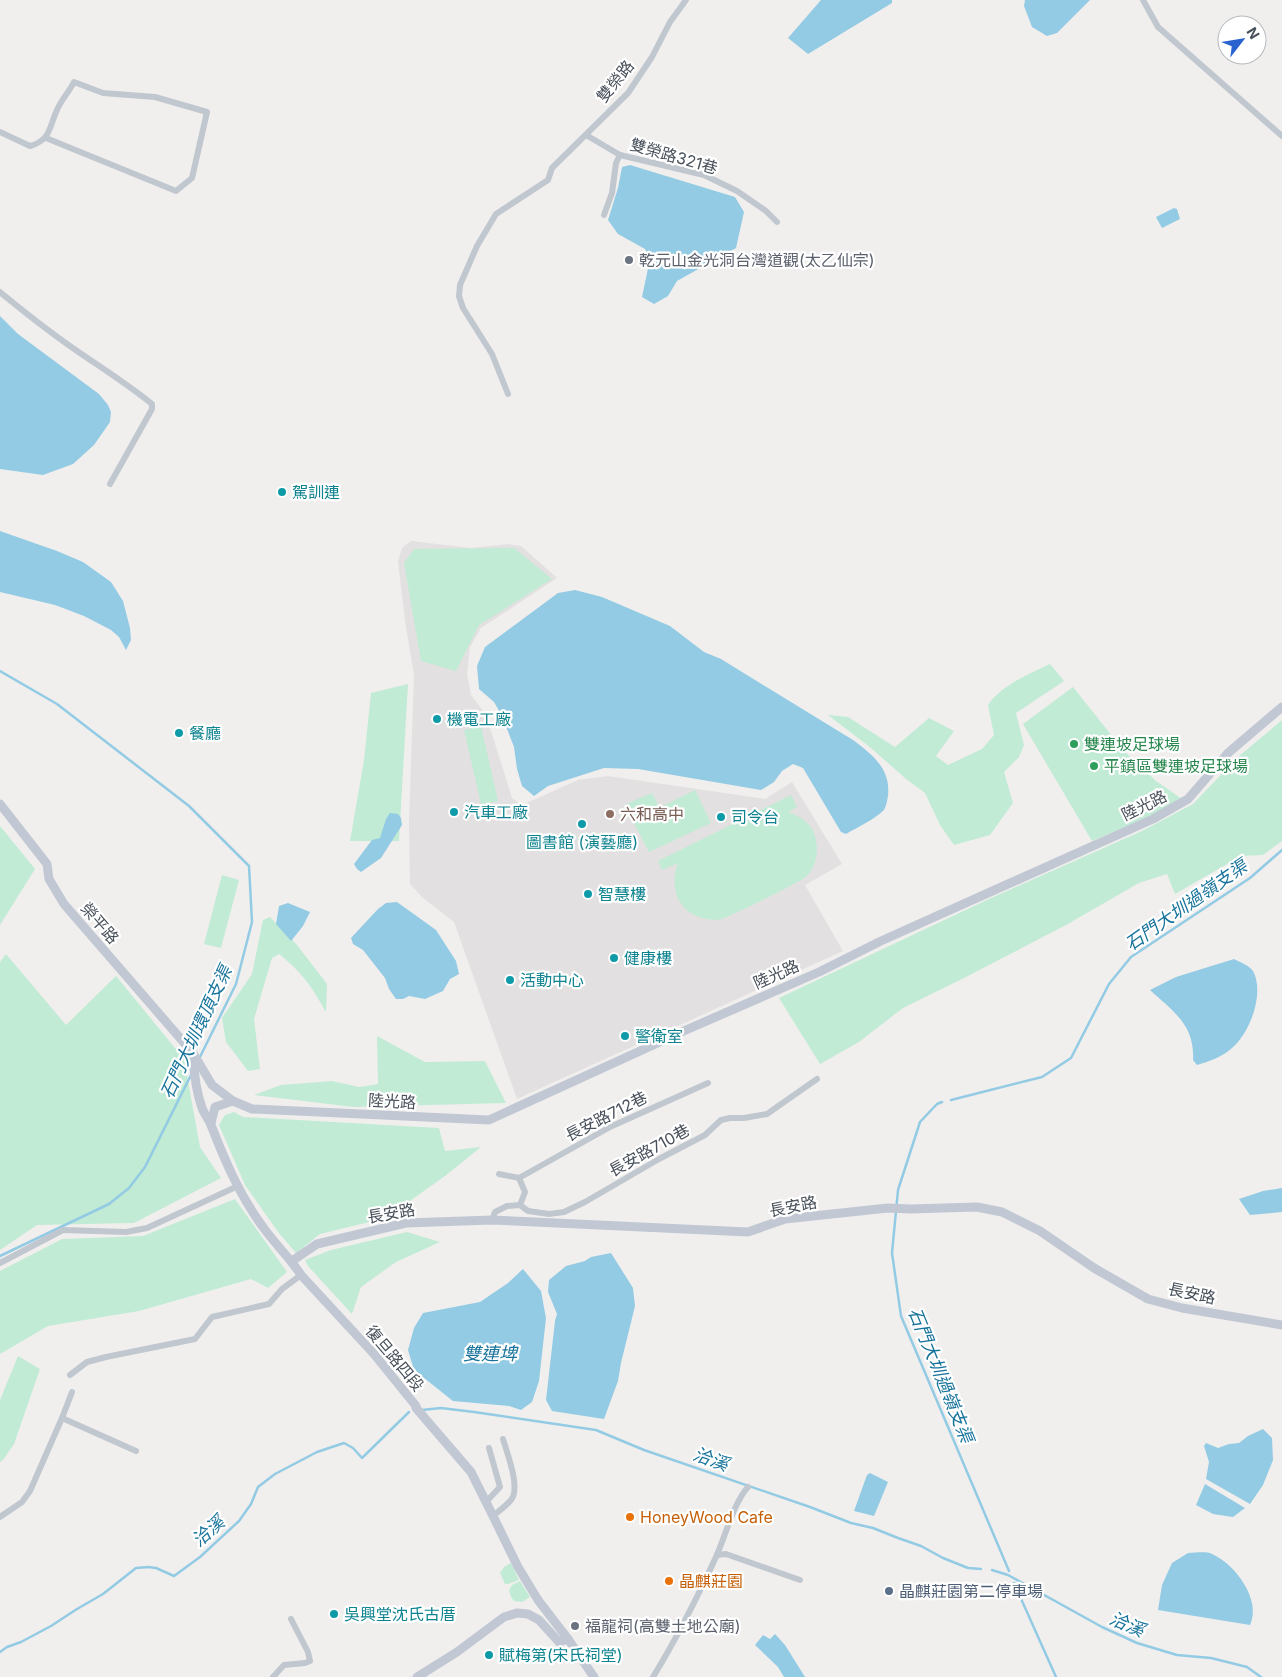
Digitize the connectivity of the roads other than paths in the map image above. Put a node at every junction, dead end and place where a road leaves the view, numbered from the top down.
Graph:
1 (686, 0) edge
2 (1143, 0) edge
3 (0, 132) edge
4 (586, 135) junction
5 (1282, 136) edge
6 (46, 138) junction
7 (620, 155) junction
8 (604, 215) dead end
9 (777, 222) dead end
10 (0, 292) edge
11 (508, 394) dead end
12 (110, 484) dead end
13 (1282, 707) edge
14 (0, 804) edge
15 (193, 1053) junction
16 (817, 1079) dead end
17 (708, 1083) dead end
18 (233, 1101) junction
19 (210, 1123) junction
20 (500, 1174) dead end
21 (519, 1178) junction
22 (238, 1186) junction
23 (520, 1206) junction
24 (492, 1220) junction
25 (292, 1262) junction
26 (0, 1263) edge
27 (301, 1275) junction
28 (1282, 1325) edge
29 (70, 1375) dead end
30 (72, 1392) dead end
31 (62, 1418) junction
32 (504, 1439) dead end
33 (489, 1448) dead end
34 (136, 1451) dead end
35 (748, 1487) dead end
36 (486, 1502) junction
37 (493, 1516) junction
38 (0, 1517) edge
39 (717, 1555) junction
40 (800, 1580) dead end
41 (291, 1619) dead end
42 (568, 1640) junction
43 (273, 1677) edge
44 (417, 1677) edge
45 (594, 1677) edge
46 (653, 1677) edge

1 - 4 street, 雙榮路
2 - 5 street
3 - 6 street
4 - 7 street, 雙榮路321巷
4 - 11 street, 雙榮路
6 - 6 street
7 - 8 street
7 - 9 street, 雙榮路321巷
10 - 12 street
13 - 18 street, 陸光路
14 - 15 street, 榮平路
15 - 18 street, 榮平路
15 - 19 street, 復旦路四段
16 - 23 street, 長安路710巷
17 - 21 street, 長安路712巷
18 - 19 street
19 - 22 street, 復旦路四段
20 - 21 street
21 - 23 street
22 - 25 street, 復旦路四段
22 - 26 street
23 - 24 street, 長安路710巷
24 - 25 street, 長安路
24 - 28 street, 長安路
25 - 27 street, 復旦路四段
27 - 29 street
27 - 36 street, 復旦路四段
30 - 31 street
31 - 34 street
31 - 38 street
32 - 37 street
33 - 36 street
35 - 39 street
36 - 37 street, 復旦路四段
37 - 42 street, 復旦路四段
39 - 40 street
39 - 46 street
41 - 43 street
42 - 44 street
42 - 45 street, 復旦路四段

